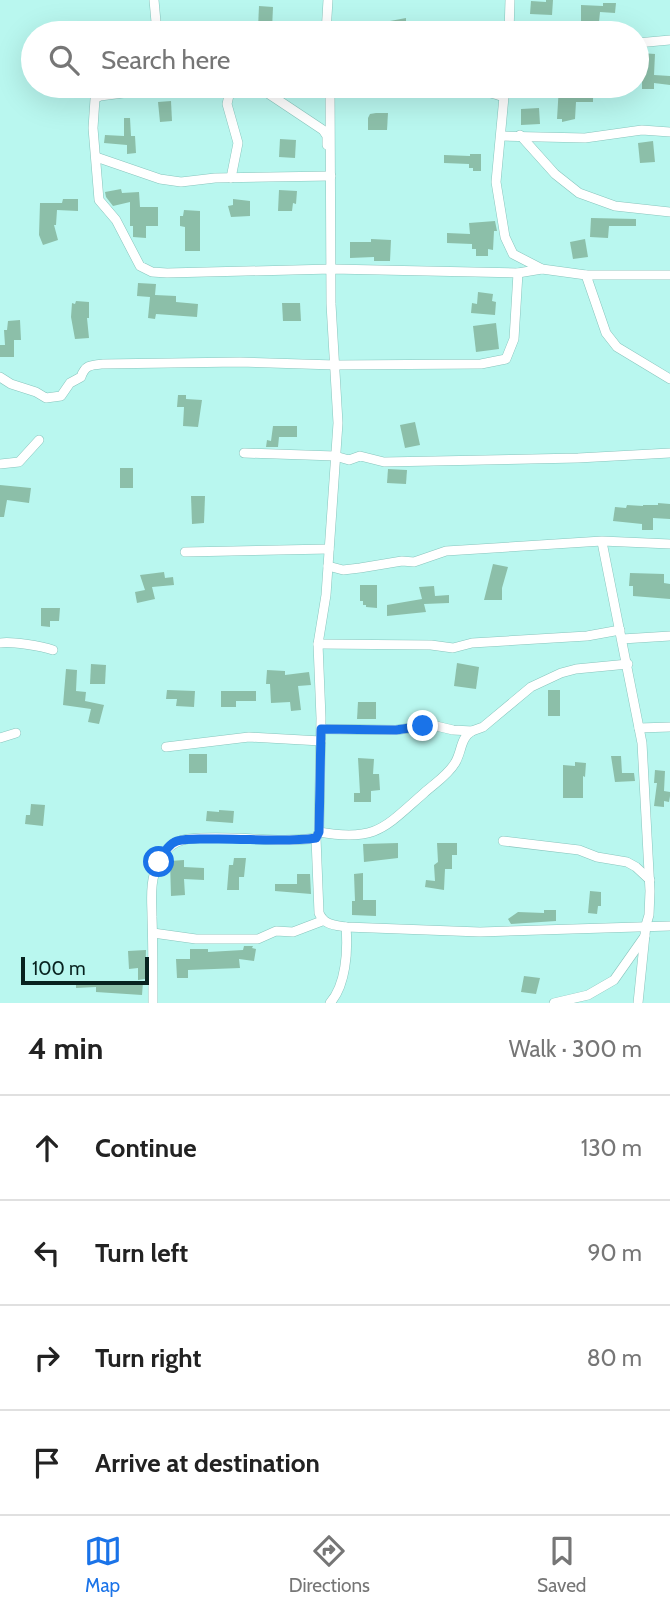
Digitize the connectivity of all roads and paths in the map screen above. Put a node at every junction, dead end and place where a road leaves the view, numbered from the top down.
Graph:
1 (154, 0) edge
2 (328, 0) edge
3 (510, 0) edge
4 (156, 21) edge
5 (327, 21) edge
6 (509, 21) edge
7 (670, 40) edge
8 (649, 42) edge
9 (97, 98) edge
10 (228, 98) edge
11 (274, 98) edge
12 (330, 98) edge
13 (504, 98) edge
14 (670, 132) edge
15 (520, 135) junction
16 (501, 136) junction
17 (96, 157) junction
18 (328, 176) junction
19 (231, 178) junction
20 (670, 212) edge
21 (332, 269) junction
22 (542, 269) junction
23 (519, 273) junction
24 (586, 275) junction
25 (670, 275) edge
26 (335, 365) junction
27 (0, 377) edge
28 (670, 379) edge
29 (39, 440) dead end
30 (244, 453) dead end
31 (670, 453) edge
32 (335, 456) junction
33 (0, 464) edge
34 (602, 542) junction
35 (670, 544) edge
36 (329, 549) junction
37 (186, 552) dead end
38 (328, 566) junction
39 (621, 634) junction
40 (670, 636) edge
41 (0, 643) edge
42 (318, 644) junction
43 (53, 650) dead end
44 (628, 664) junction
45 (670, 727) edge
46 (639, 728) junction
47 (321, 729) junction
48 (472, 731) junction
49 (16, 733) dead end
50 (0, 738) edge
51 (321, 741) junction
52 (166, 747) dead end
53 (318, 835) junction
54 (503, 841) dead end
55 (650, 880) junction
56 (322, 921) junction
57 (670, 926) edge
58 (346, 927) junction
59 (646, 930) junction
60 (153, 933) junction
61 (153, 1003) edge
62 (330, 1003) edge
63 (554, 1003) edge
64 (638, 1003) edge

1 - 4 street
2 - 5 street
3 - 6 street
7 - 8 street
9 - 17 street
10 - 19 street
11 - 18 street
12 - 18 street
13 - 16 street
14 - 15 street
15 - 16 street
15 - 20 street
16 - 22 street
17 - 19 street
17 - 21 street
18 - 19 street
18 - 21 street
21 - 23 street
21 - 26 street
22 - 23 street
22 - 24 street
23 - 26 street
24 - 25 street
24 - 28 street
26 - 27 street
26 - 32 street
29 - 33 street
30 - 32 street
31 - 32 street
32 - 36 street
34 - 35 street
34 - 38 street
34 - 39 street
36 - 37 street
36 - 38 street
38 - 42 street
39 - 40 street
39 - 42 street
39 - 44 street
41 - 43 street
42 - 47 street
44 - 46 street
44 - 48 street
45 - 46 street
46 - 55 street
47 - 48 street
47 - 51 street
48 - 53 street
49 - 50 street
51 - 52 street
51 - 53 street
53 - 56 street
53 - 60 street
54 - 55 street
55 - 59 street
56 - 58 street
56 - 60 street
57 - 59 street
58 - 59 street
58 - 62 street
59 - 63 street
59 - 64 street
60 - 61 street

